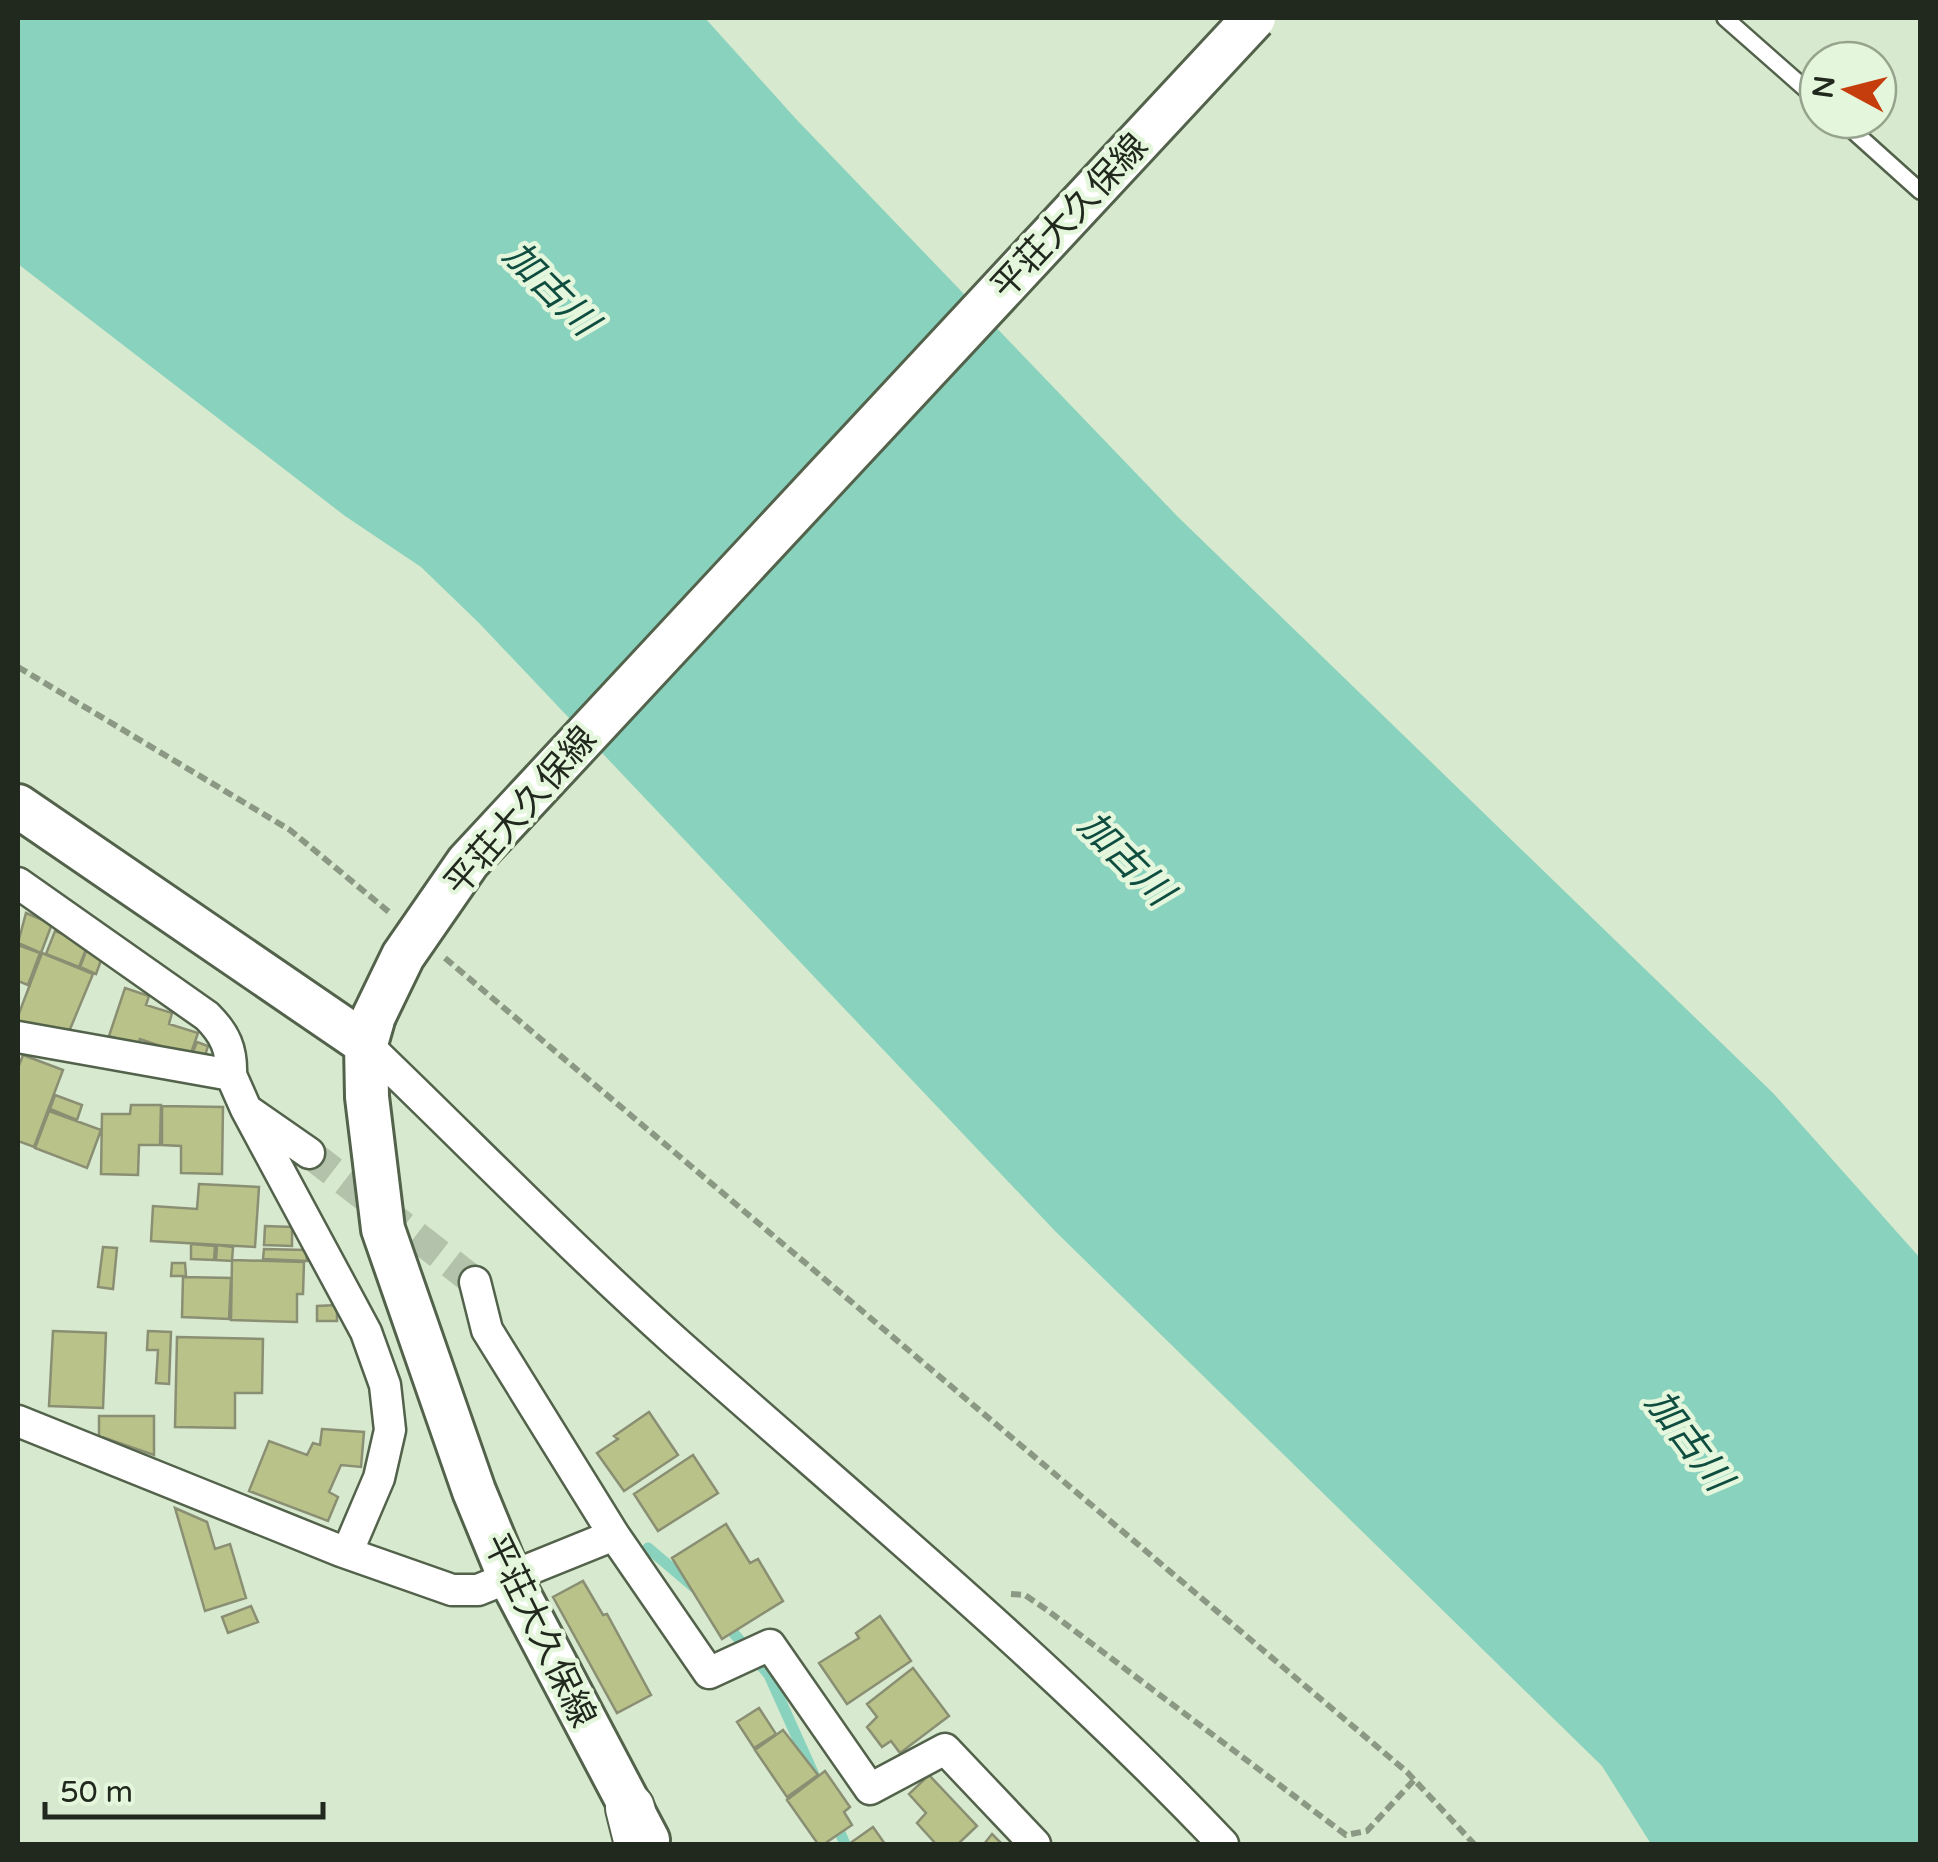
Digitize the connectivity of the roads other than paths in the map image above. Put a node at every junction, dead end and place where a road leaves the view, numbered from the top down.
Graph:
1 (1254, 18) edge
2 (1726, 18) edge
3 (1798, 82) edge
4 (1864, 140) edge
5 (1920, 190) edge
6 (18, 806) edge
7 (18, 882) edge
8 (370, 1030) junction
9 (18, 1037) edge
10 (231, 1075) junction
11 (246, 1110) junction
12 (309, 1153) tunnel mouth
13 (474, 1282) tunnel mouth
14 (18, 1420) edge
15 (614, 1535) junction
16 (348, 1553) junction
17 (509, 1576) junction
18 (640, 1832) edge
19 (1035, 1844) edge
20 (1222, 1844) edge

1 - 8 main road, 平荘大久保線, bridge
2 - 3 lane
4 - 5 lane
6 - 8 main road
7 - 10 street
8 - 17 main road, 平荘大久保線
8 - 20 street
9 - 10 street
10 - 11 street
11 - 12 street
11 - 16 street
13 - 15 street
14 - 16 street
15 - 17 street
15 - 19 street
16 - 17 street
17 - 18 main road, 平荘大久保線

